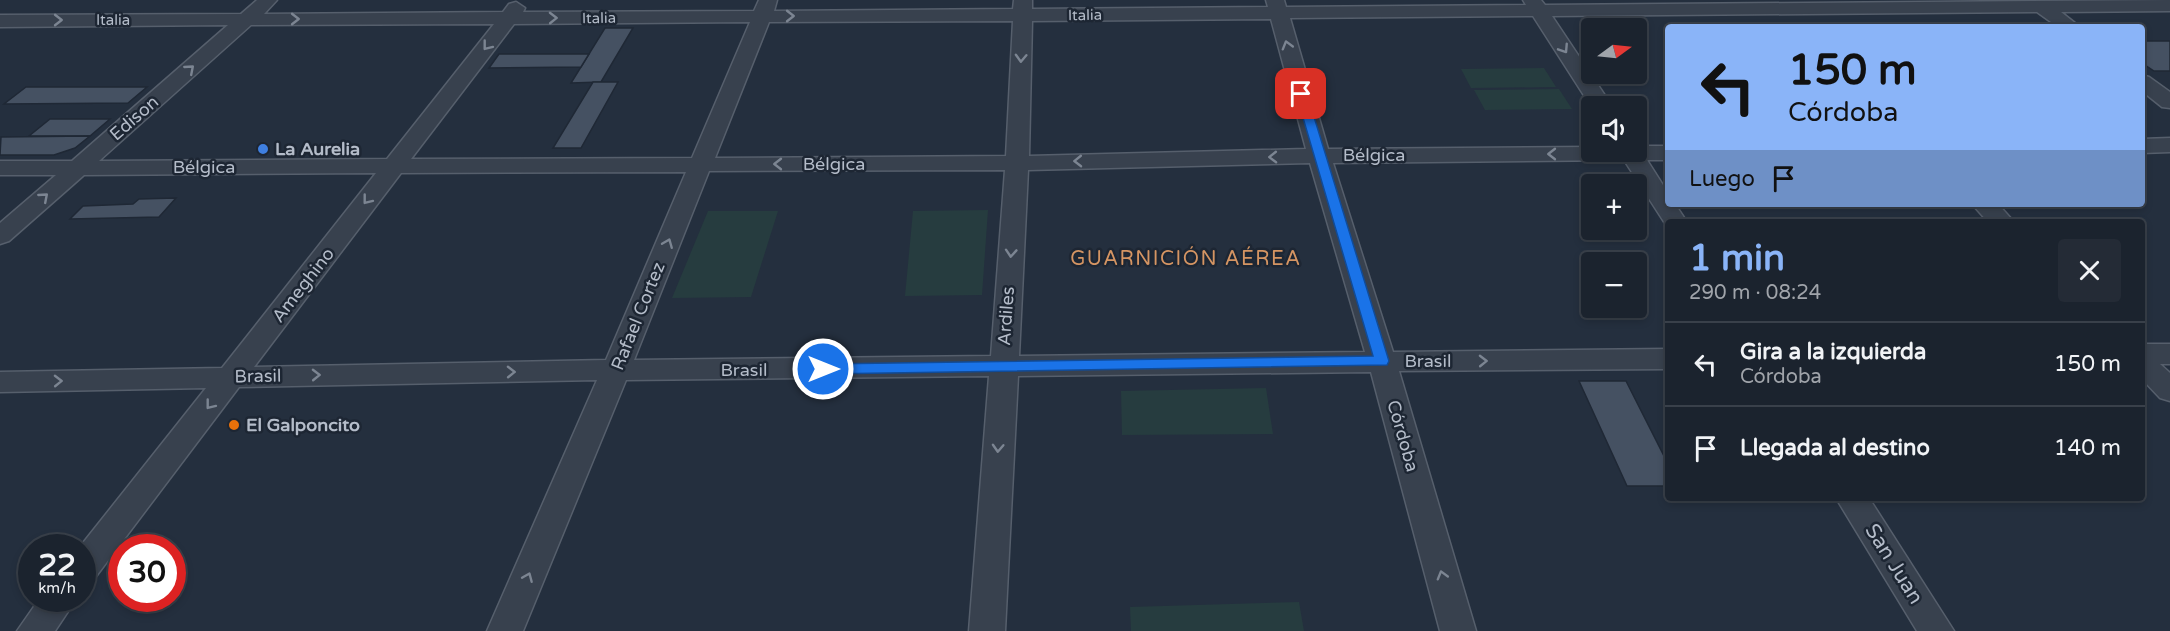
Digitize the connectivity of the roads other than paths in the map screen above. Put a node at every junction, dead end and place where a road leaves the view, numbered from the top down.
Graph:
1 (15, 0) edge
2 (268, 0) edge
3 (2038, 3) edge
4 (1788, 4) edge
5 (1536, 5) edge
6 (2170, 5) edge
7 (1276, 6) edge
8 (766, 8) edge
9 (1023, 8) edge
10 (515, 9) edge
11 (0, 10) edge
12 (246, 20) junction
13 (0, 21) edge
14 (1807, 24) edge
15 (2066, 24) edge
16 (2145, 83) edge
17 (1595, 96) edge
18 (2170, 102) edge
19 (2170, 145) edge
20 (2145, 146) edge
21 (1647, 152) edge
22 (1581, 153) edge
23 (1665, 153) edge
24 (1319, 156) junction
25 (1637, 162) edge
26 (1017, 163) junction
27 (700, 164) junction
28 (394, 166) junction
29 (0, 168) edge
30 (77, 168) junction
31 (1665, 205) edge
32 (1987, 207) edge
33 (1999, 219) edge
34 (0, 236) edge
35 (2145, 354) edge
36 (2170, 354) edge
37 (1665, 359) edge
38 (1382, 361) junction
39 (2145, 365) edge
40 (1003, 368) junction
41 (616, 370) junction
42 (231, 377) junction
43 (0, 382) edge
44 (2170, 391) edge
45 (1854, 501) edge
46 (96, 551) edge
47 (49, 612) edge
48 (35, 631) edge
49 (505, 631) edge
50 (987, 631) edge
51 (1458, 631) edge
52 (1936, 631) edge

1 - 11 street
2 - 12 street, Edison
3 - 4 street, Italia
3 - 6 street, Italia
3 - 15 street
4 - 5 street, Italia
4 - 14 street
5 - 7 street, Italia
5 -> 17 street
7 - 9 street, Italia
24 -> 7 street, Córdoba
8 -> 9 street, Italia
10 -> 8 street, Italia
8 - 27 street, Rafael Cortez
9 -> 26 street, Ardiles
12 -> 10 street, Italia
10 -> 28 street, Ameghino
13 -> 12 street, Italia
30 -> 12 street, Edison
16 - 18 street
19 - 20 street
21 - 23 street, Bélgica
22 -> 24 street, Bélgica
24 -> 26 street, Bélgica
24 - 38 street, Córdoba
25 - 31 street
26 -> 27 street, Bélgica
26 -> 40 street, Ardiles
27 - 28 street, Bélgica
41 -> 27 street, Rafael Cortez
28 - 30 street, Bélgica
28 -> 42 street, Ameghino
29 - 30 street, Bélgica
34 -> 30 street, Edison
32 - 33 street
35 - 36 street
38 -> 37 street, Brasil
38 - 40 street, Brasil
51 -> 38 street, Córdoba
39 - 44 street
40 - 41 street, Brasil
40 -> 50 street, Ardiles
42 -> 41 street, Brasil
49 -> 41 street, Rafael Cortez
43 -> 42 street, Brasil
42 -> 46 street, Ameghino
45 - 52 street, San Juan
47 - 48 street

